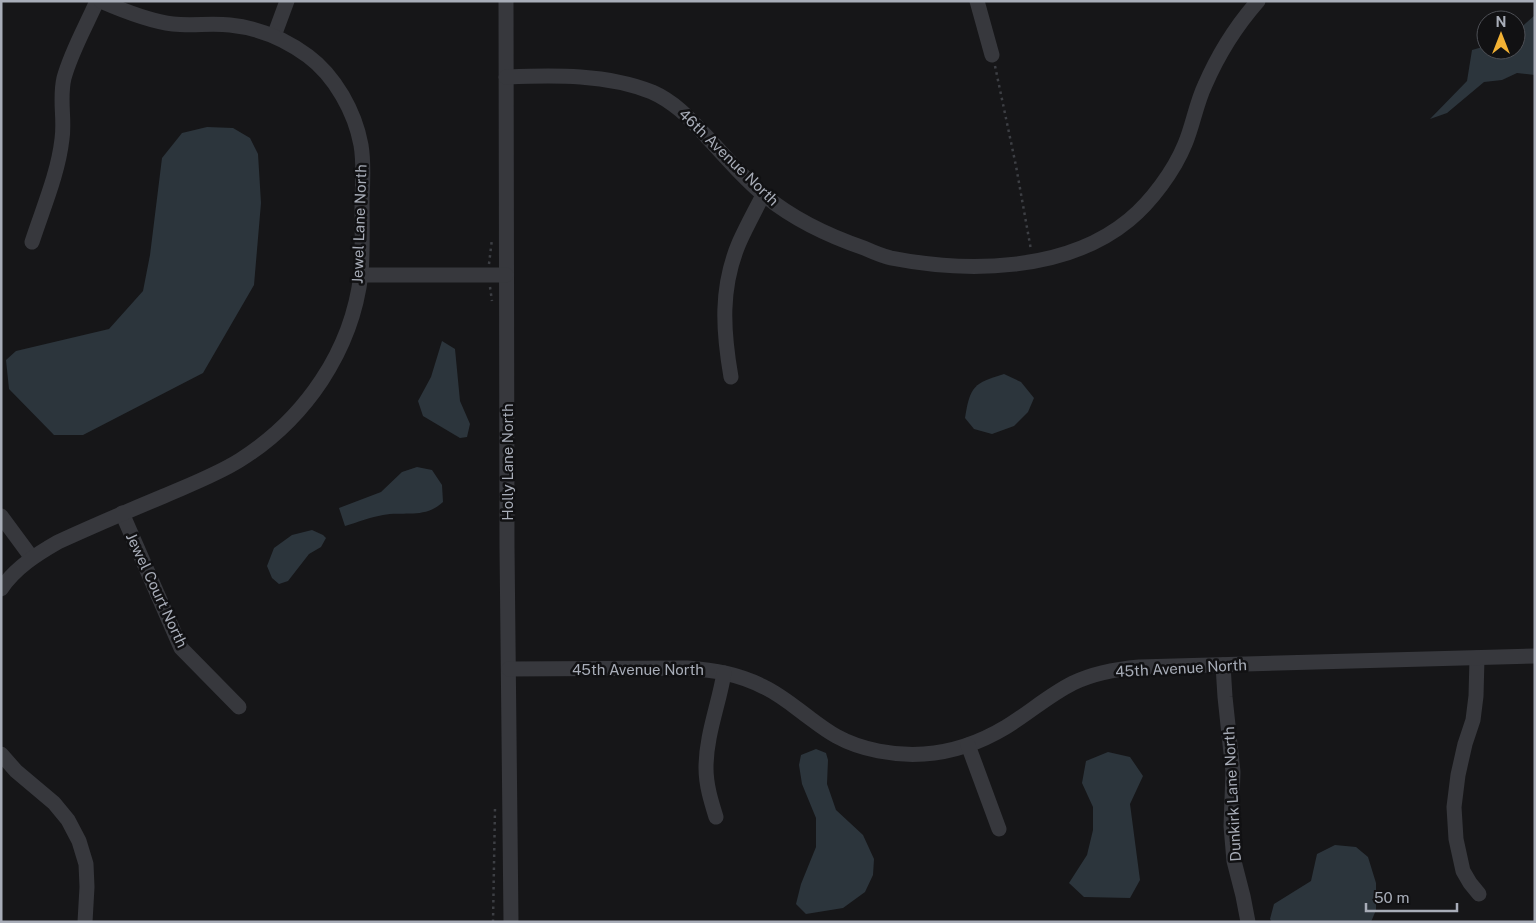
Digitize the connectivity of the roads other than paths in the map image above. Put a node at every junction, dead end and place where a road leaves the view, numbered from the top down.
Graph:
1 (97, 1) edge
2 (102, 1) edge
3 (287, 1) edge
4 (506, 1) edge
5 (977, 1) edge
6 (1258, 1) edge
7 (274, 36) junction
8 (992, 55) road end
9 (506, 77) junction
10 (763, 195) junction
11 (32, 242) dead end
12 (361, 275) junction
13 (506, 275) junction
14 (731, 377) dead end
15 (122, 514) junction
16 (1, 516) edge
17 (32, 558) junction
18 (1, 589) edge
19 (1535, 656) edge
20 (1477, 658) junction
21 (1224, 665) junction
22 (509, 669) junction
23 (724, 673) junction
24 (239, 707) dead end
25 (968, 745) junction
26 (1, 754) edge
27 (716, 817) dead end
28 (999, 829) dead end
29 (1478, 894) dead end
30 (85, 922) edge
31 (511, 922) edge
32 (1248, 922) edge

1 - 11 street
2 - 7 street
3 - 7 street
4 - 9 street, Holly Lane North
5 - 8 street
6 - 10 street, 46th Avenue North
7 - 12 street, Jewel Lane North
9 - 10 street, 46th Avenue North
9 - 13 street, Holly Lane North
10 - 14 street
12 - 13 street
12 - 15 street, Jewel Lane North
13 - 22 street, Holly Lane North
15 - 17 street, Jewel Lane North
15 - 24 street, Jewel Court North
16 - 17 street
17 - 18 street, Jewel Lane North
19 - 20 street, 45th Avenue North
20 - 21 street, 45th Avenue North
20 - 29 street
21 - 25 street, 45th Avenue North
21 - 32 street, Dunkirk Lane North
22 - 23 street, 45th Avenue North
22 - 31 street, Holly Lane North
23 - 25 street, 45th Avenue North
23 - 27 street
25 - 28 street
26 - 30 street

